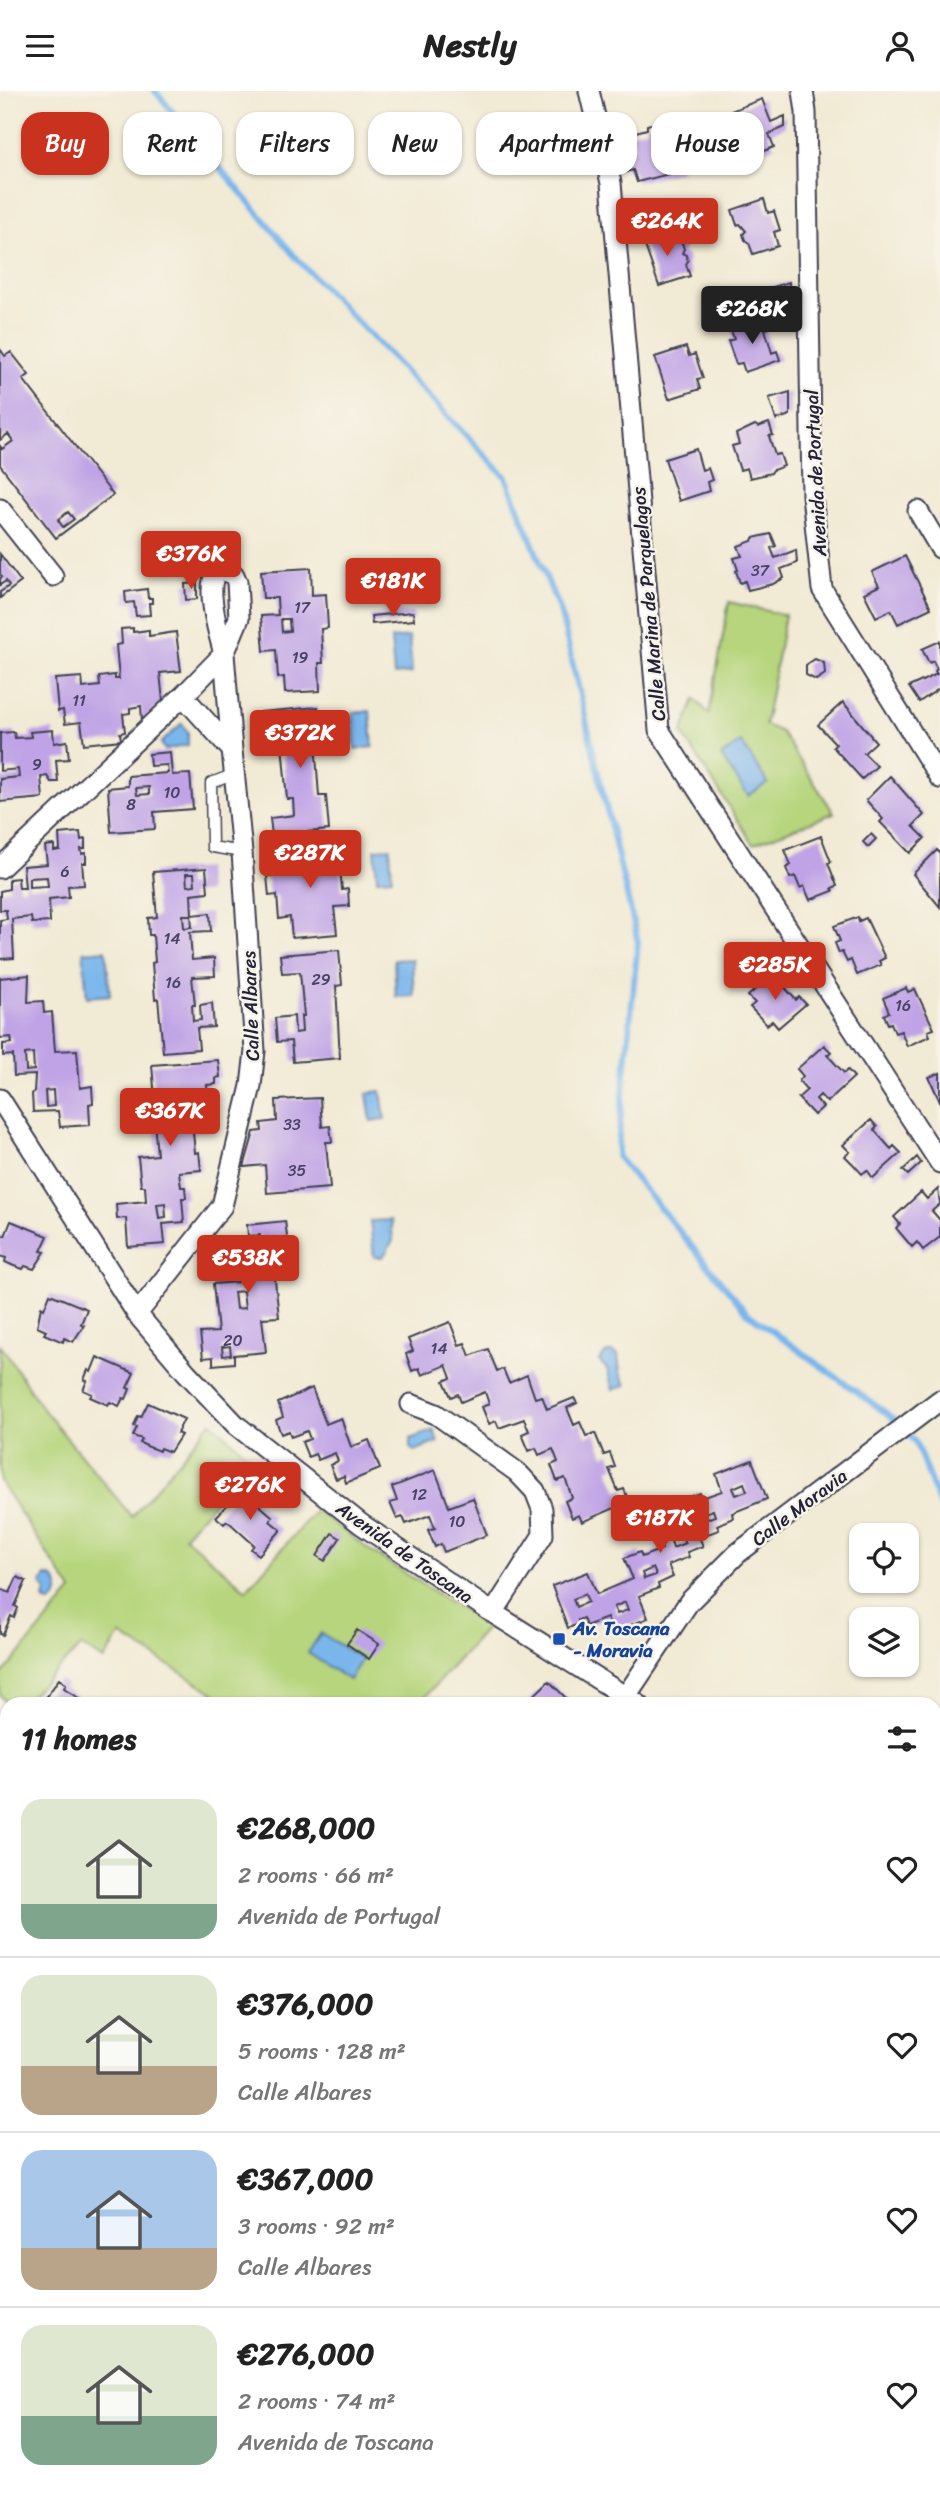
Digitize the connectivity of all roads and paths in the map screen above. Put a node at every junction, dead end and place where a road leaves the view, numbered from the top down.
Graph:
1 (589, 91) edge
2 (803, 91) edge
3 (0, 509) edge
4 (918, 510) dead end
5 (940, 548) edge
6 (53, 576) dead end
7 (183, 697) junction
8 (232, 750) junction
9 (235, 774) junction
10 (940, 778) edge
11 (242, 852) junction
12 (4, 856) edge
13 (0, 1099) edge
14 (940, 1163) edge
15 (137, 1314) junction
16 (938, 1402) edge
17 (411, 1404) dead end
18 (494, 1613) junction
19 (620, 1697) edge
20 (631, 1697) edge

1 - 14 street, Calle Marina de Parquelagos
2 - 10 street, Avenida de Portugal
3 - 6 street
4 - 5 street
7 - 8 street
7 - 8 street, Calle Albares
7 - 12 street, Calle Albares
8 - 9 street, Calle Albares
9 - 11 street, Calle Albares
9 - 11 lane
11 - 15 street, Calle Albares
13 - 15 street, Avenida de Toscana
15 - 18 street, Avenida de Toscana
16 - 20 street, Calle Moravia
17 - 18 street
18 - 19 street, Avenida de Toscana

